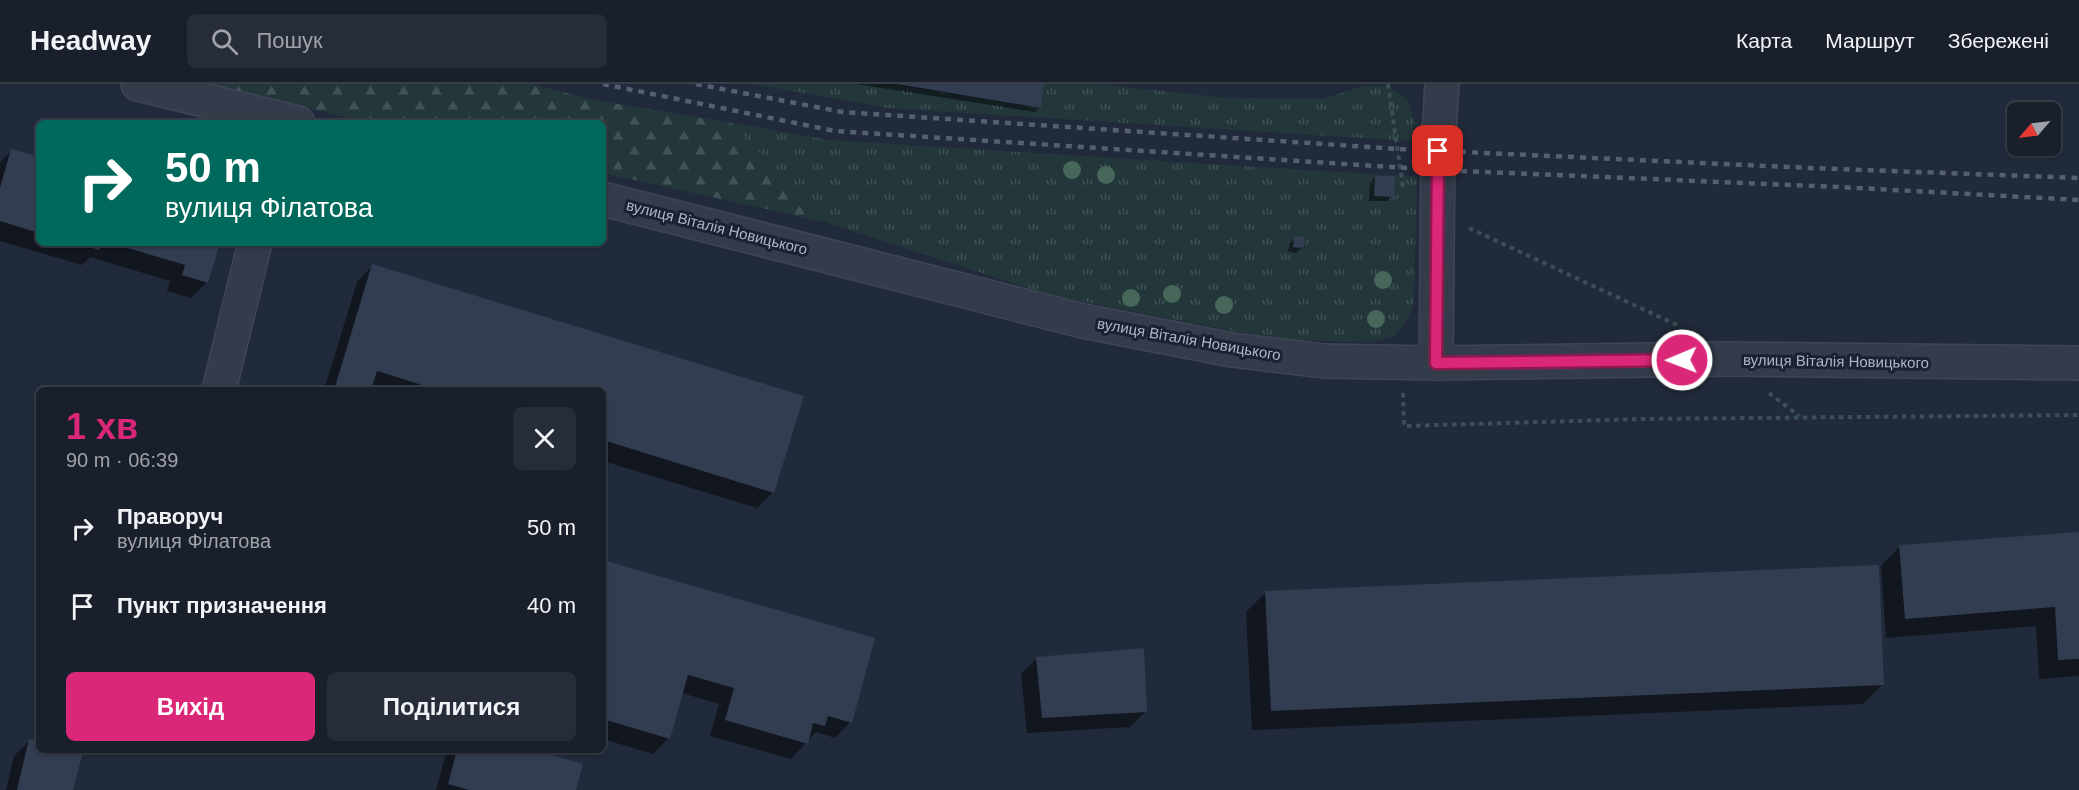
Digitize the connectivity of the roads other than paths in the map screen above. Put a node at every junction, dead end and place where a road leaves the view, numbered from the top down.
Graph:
1 (138, 84) edge
2 (1442, 84) edge
3 (282, 120) edge
4 (606, 200) edge
5 (254, 246) edge
6 (1436, 363) junction
7 (2079, 363) edge
8 (220, 387) edge

1 - 3 street
2 - 6 street
4 - 6 street, вулиця Віталія Новицького
5 - 8 street
6 - 7 street, вулиця Віталія Новицького

